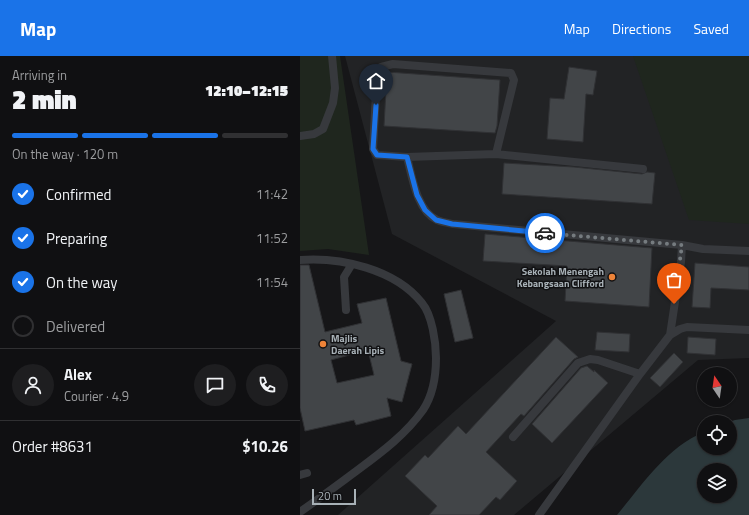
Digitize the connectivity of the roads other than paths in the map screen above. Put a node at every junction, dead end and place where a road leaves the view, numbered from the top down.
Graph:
1 (332, 56) edge
2 (300, 136) edge
3 (496, 154) junction
4 (407, 157) junction
5 (643, 169) dead end
6 (682, 245) junction
7 (749, 251) edge
8 (300, 260) edge
9 (352, 264) junction
10 (346, 310) dead end
11 (749, 330) edge
12 (670, 335) junction
13 (640, 374) junction
14 (512, 438) dead end
15 (300, 512) edge
16 (538, 515) edge

1 - 2 lane
3 - 4 lane
3 - 4 lane
3 - 5 lane
4 - 6 lane
6 - 7 lane
6 - 12 lane
8 - 9 lane
9 - 10 lane
9 - 15 lane
11 - 12 lane
12 - 13 lane
13 - 14 lane
13 - 16 lane

